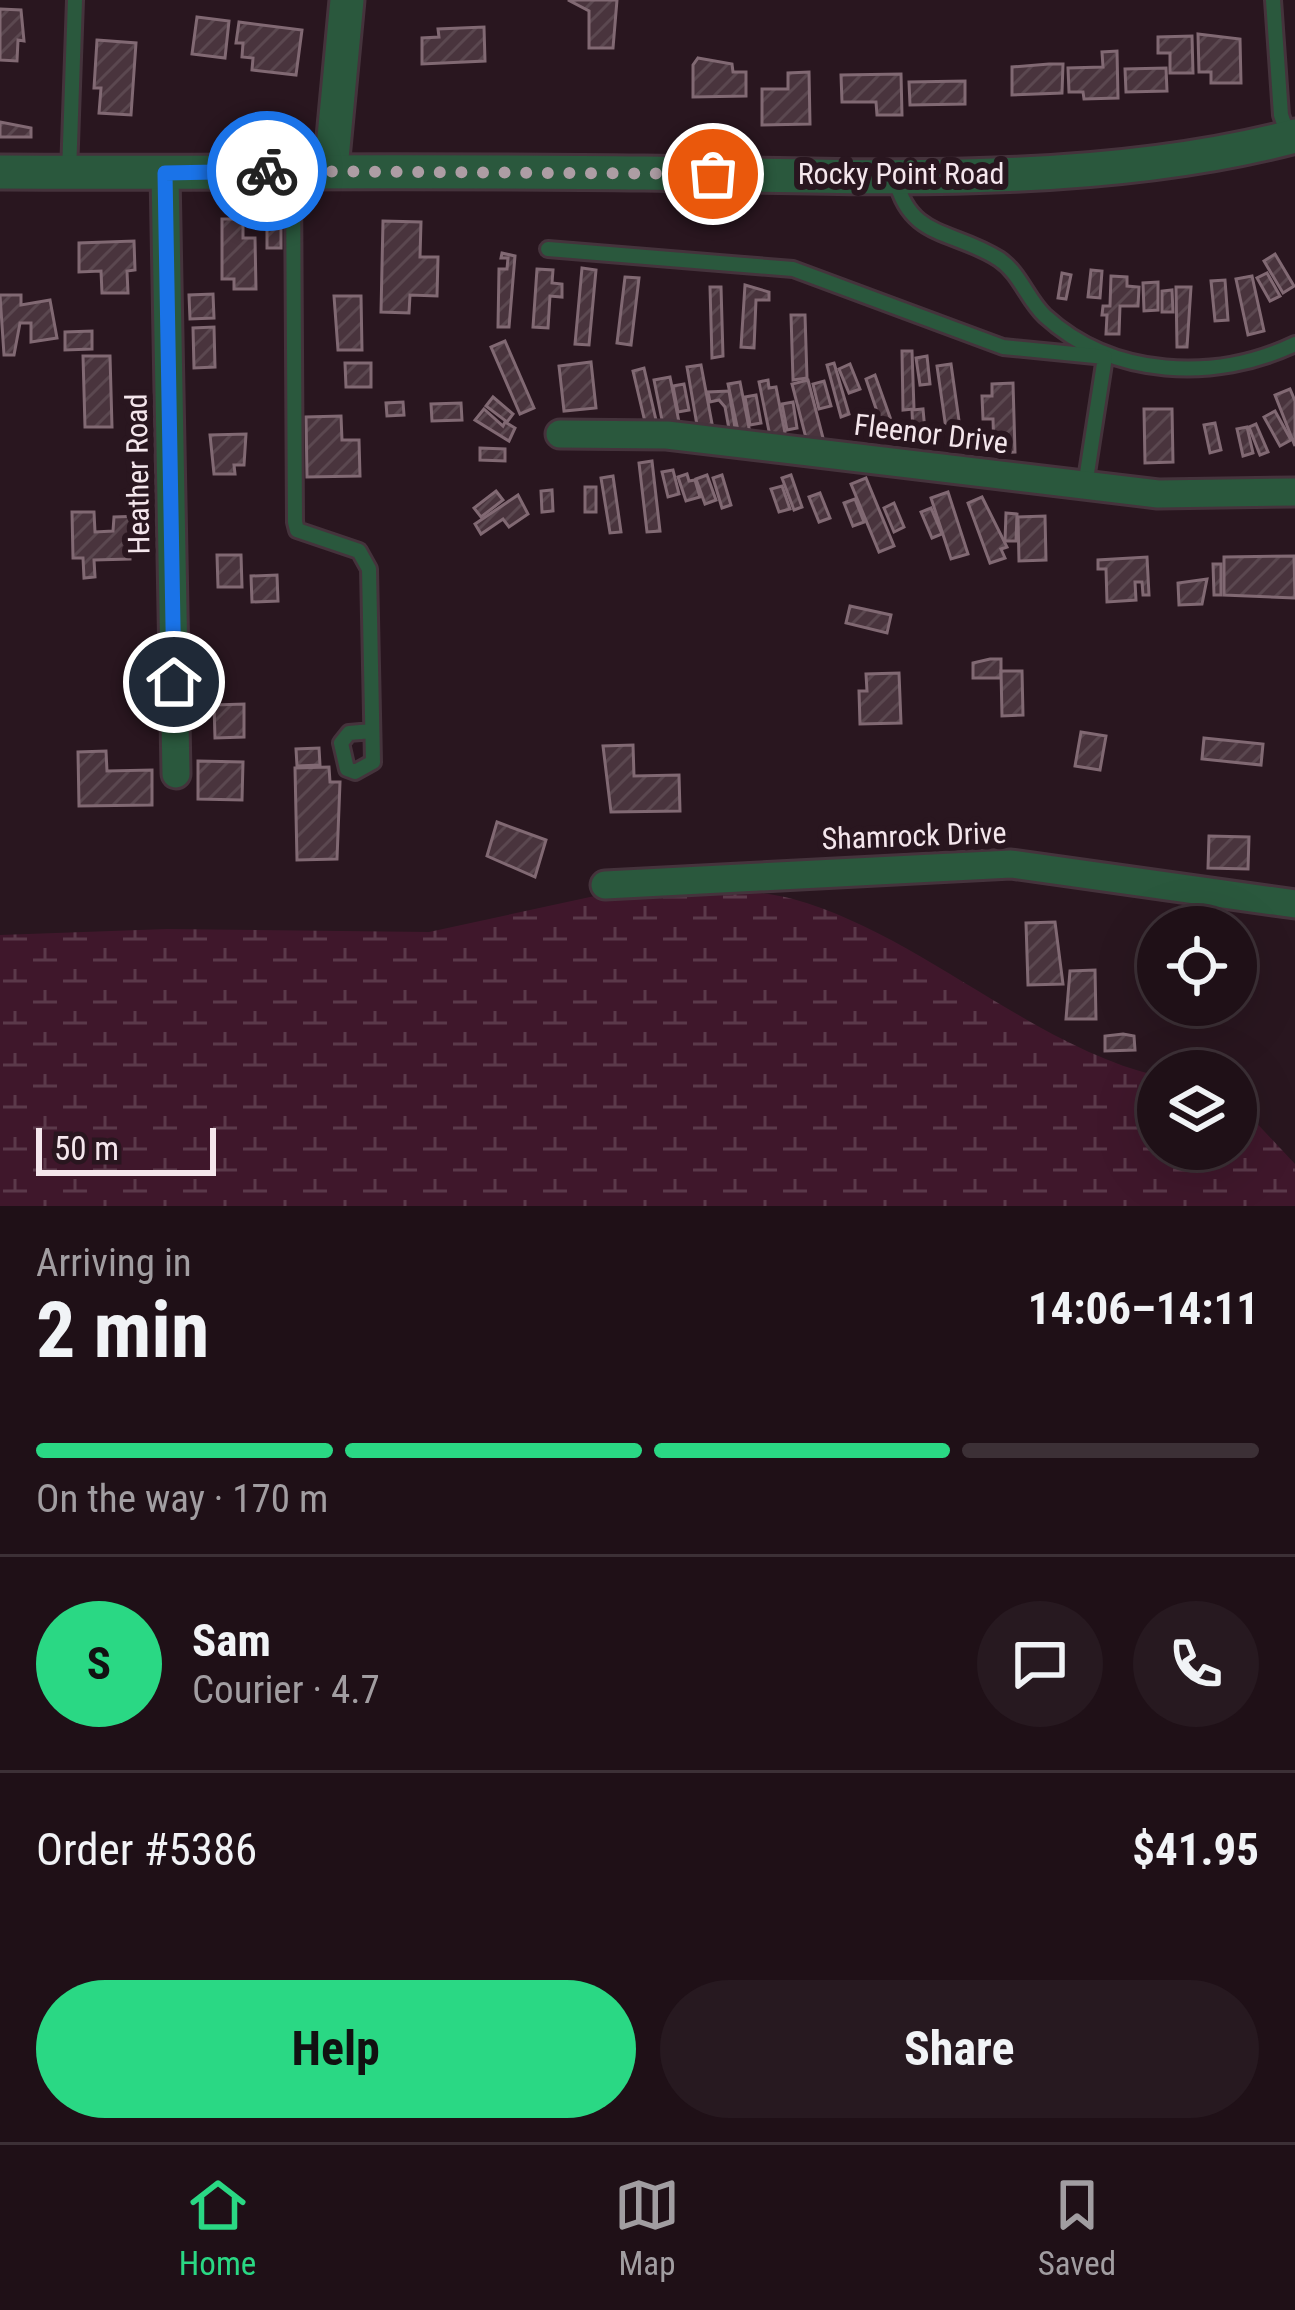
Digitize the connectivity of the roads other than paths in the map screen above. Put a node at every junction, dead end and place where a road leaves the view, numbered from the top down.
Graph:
1 (75, 0) edge
2 (347, 0) edge
3 (1273, 0) edge
4 (1292, 137) edge
5 (331, 169) junction
6 (293, 170) junction
7 (0, 172) edge
8 (69, 172) junction
9 (165, 173) junction
10 (895, 176) junction
11 (548, 249) dead end
12 (1295, 344) edge
13 (1105, 357) junction
14 (560, 434) dead end
15 (1085, 486) junction
16 (1295, 492) edge
17 (372, 731) dead end
18 (176, 774) dead end
19 (604, 885) dead end
20 (1295, 904) edge

1 - 8 lane
2 - 5 street
3 - 4 lane
4 - 10 street, Rocky Point Road
5 - 6 street, Rocky Point Road
5 - 10 street, Rocky Point Road
6 - 9 street, Rocky Point Road
6 - 17 lane
7 - 8 street, Rocky Point Road
8 - 9 street, Rocky Point Road
9 - 18 street, Heather Road
10 - 13 lane
11 - 13 lane
12 - 13 lane
13 - 15 lane
14 - 15 street, Fleenor Drive
15 - 16 street, Fleenor Drive
19 - 20 street, Shamrock Drive

